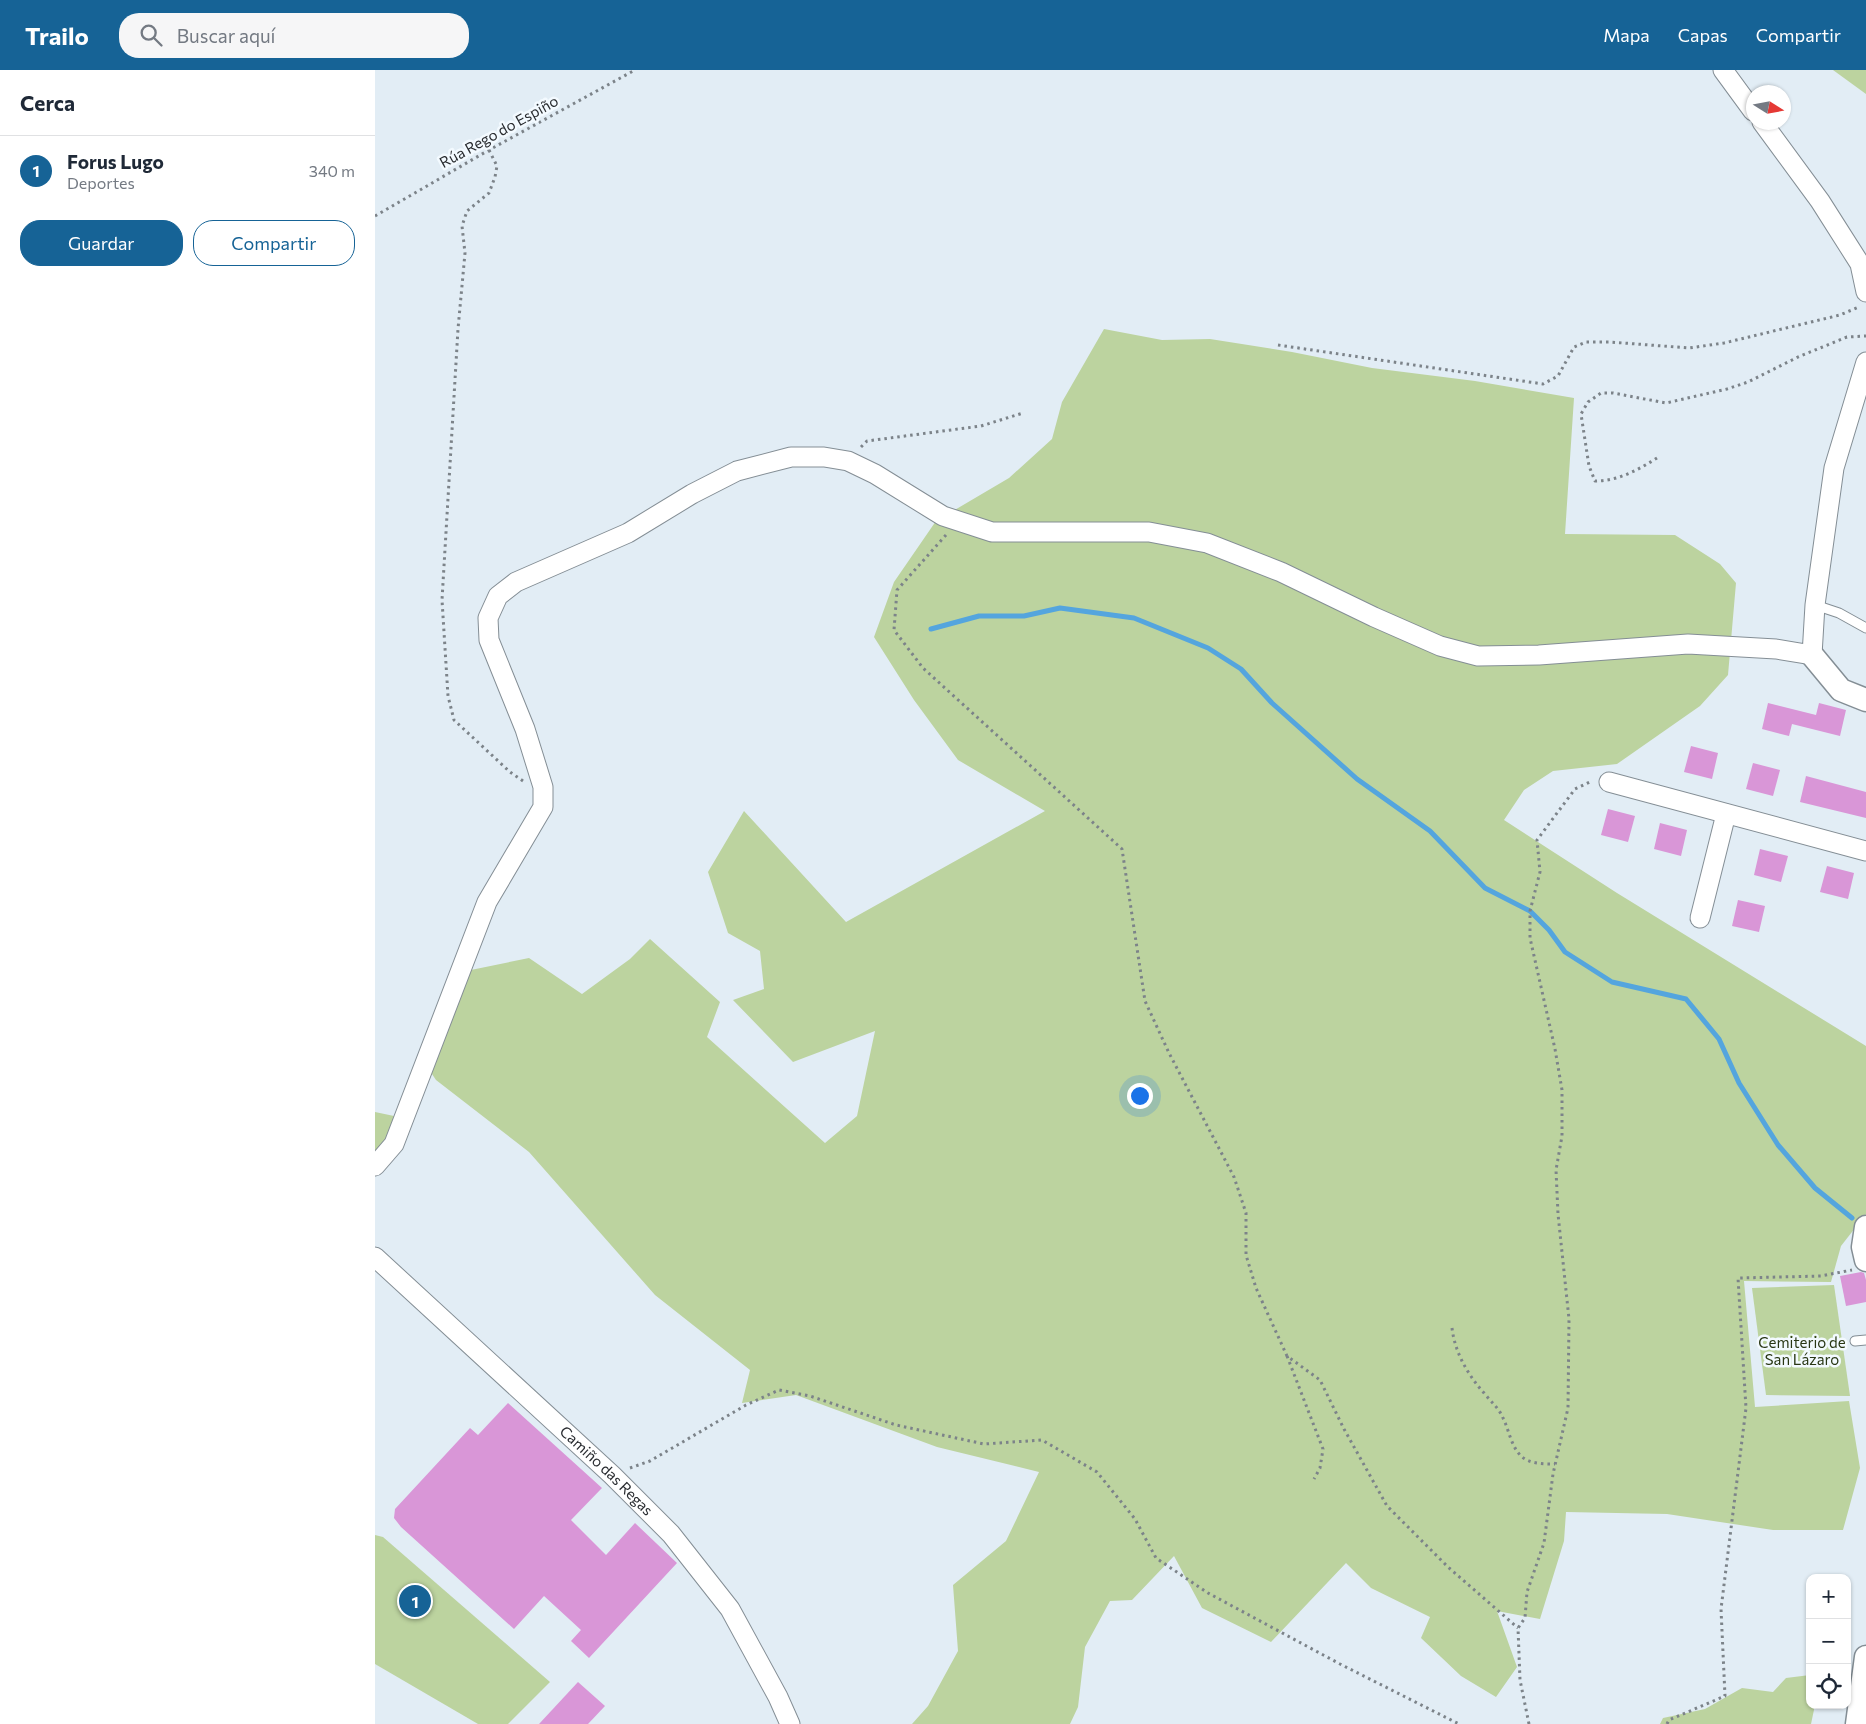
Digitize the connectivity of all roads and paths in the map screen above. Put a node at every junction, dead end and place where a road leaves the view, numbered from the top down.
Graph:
1 (635, 70) edge
2 (1723, 70) edge
3 (1746, 101) edge
4 (1768, 130) edge
5 (489, 150) junction
6 (375, 216) edge
7 (1866, 292) edge
8 (1866, 303) edge
9 (1866, 336) edge
10 (1278, 345) dead end
11 (1866, 362) edge
12 (1023, 413) dead end
13 (1657, 458) dead end
14 (848, 461) junction
15 (958, 521) junction
16 (1815, 604) junction
17 (1866, 628) edge
18 (1812, 655) junction
19 (1866, 700) edge
20 (1609, 782) joint
21 (543, 797) junction
22 (1726, 814) junction
23 (1866, 851) edge
24 (1700, 918) dead end
25 (375, 1166) edge
26 (1866, 1227) edge
27 (375, 1258) edge
28 (1861, 1265) edge
29 (1452, 1328) dead end
30 (1866, 1340) edge
31 (1855, 1341) dead end
32 (1287, 1356) junction
33 (1555, 1464) junction
34 (612, 1475) junction
35 (1315, 1479) dead end
36 (1518, 1628) junction
37 (1866, 1657) edge
38 (790, 1724) edge
39 (1459, 1724) edge
40 (1529, 1724) edge
41 (1667, 1724) edge
42 (1857, 1724) edge

1 - 5 path, Rúa Rego do Espiño
2 - 3 street
4 - 7 street
5 - 6 path, Rúa Rego do Espiño
5 - 21 path
8 - 10 path
9 - 13 path
11 - 16 street
12 - 14 path
14 - 15 street
14 - 21 street
15 - 18 street
15 - 32 path
16 - 17 lane
16 - 18 street
18 - 19 street
20 - 22 street
20 - 33 path
21 - 25 street
22 - 23 street
22 - 24 street
26 - 28 street
27 - 34 street, Camiño das Regas
28 - 41 path
29 - 33 path
30 - 31 lane
32 - 35 path
32 - 36 path
33 - 36 path
34 - 38 street, Camiño das Regas
34 - 39 path
36 - 40 path
37 - 42 street

